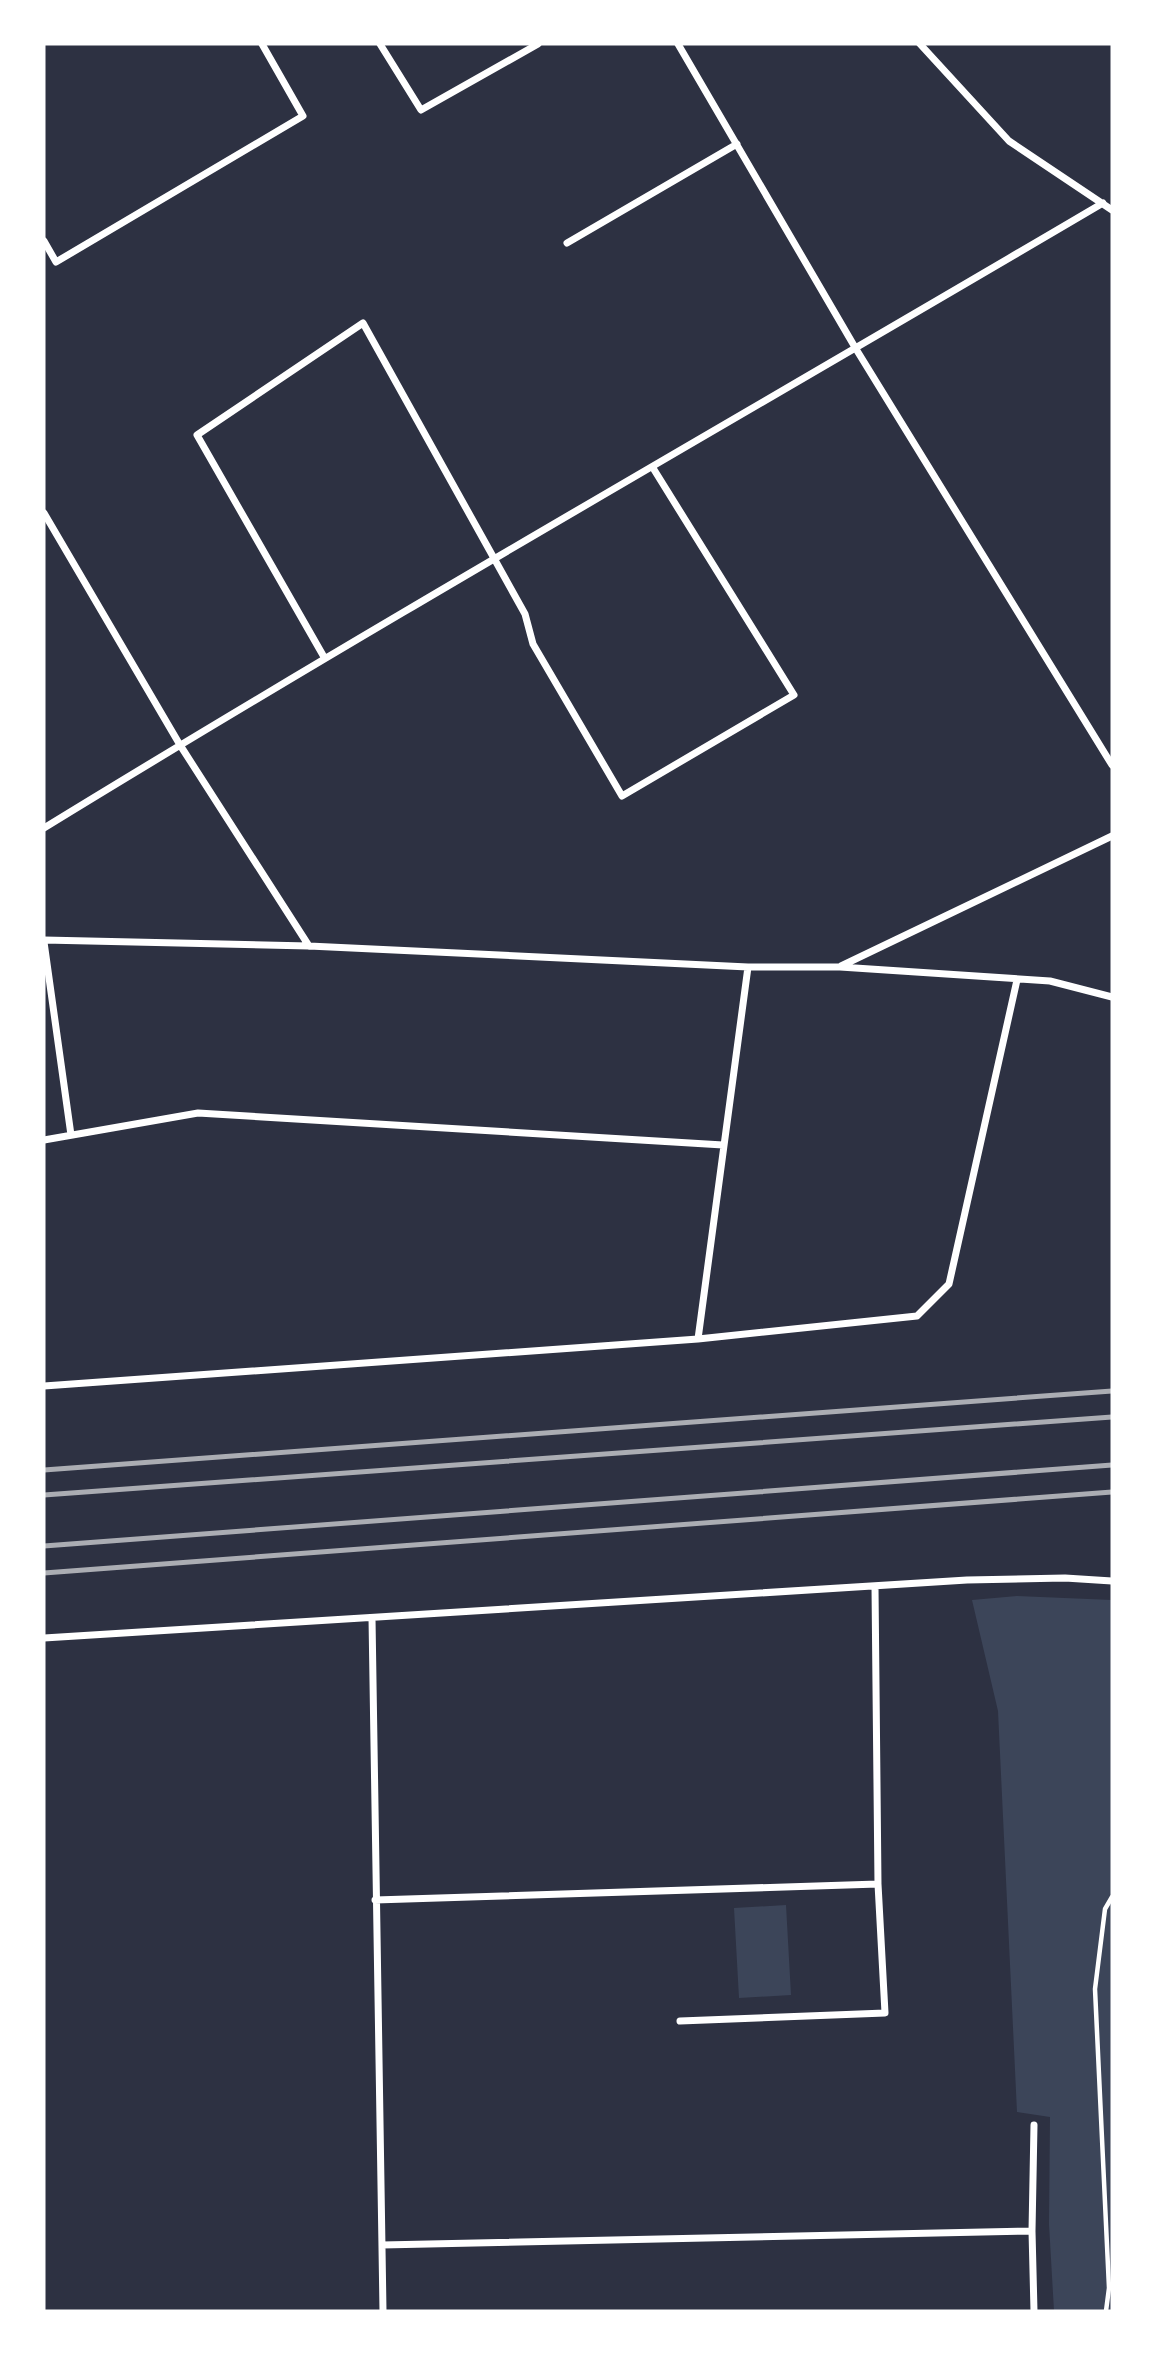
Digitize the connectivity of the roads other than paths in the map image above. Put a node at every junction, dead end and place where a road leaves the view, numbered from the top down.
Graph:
1 (262, 44) edge
2 (380, 44) edge
3 (538, 44) edge
4 (678, 44) edge
5 (920, 44) edge
6 (737, 144) junction
7 (1103, 203) junction
8 (1112, 210) edge
9 (44, 242) edge
10 (567, 243) dead end
11 (856, 349) junction
12 (653, 468) junction
13 (44, 513) edge
14 (495, 560) junction
15 (324, 657) junction
16 (180, 745) junction
17 (1112, 765) edge
18 (44, 828) edge
19 (1112, 836) edge
20 (44, 941) edge
21 (309, 946) junction
22 (748, 967) junction
23 (841, 967) junction
24 (1017, 980) junction
25 (1112, 997) edge
26 (71, 1135) junction
27 (44, 1140) edge
28 (723, 1144) junction
29 (698, 1339) junction
30 (44, 1386) edge
31 (1112, 1581) edge
32 (875, 1587) junction
33 (372, 1618) junction
34 (44, 1638) edge
35 (878, 1884) junction
36 (375, 1899) junction
37 (680, 2021) dead end
38 (1034, 2124) dead end
39 (1032, 2231) junction
40 (382, 2245) junction
41 (383, 2311) edge
42 (1034, 2311) edge

1 - 9 street
2 - 3 street
4 - 6 street
5 - 7 street
6 - 10 street
6 - 11 street
7 - 8 street
7 - 11 street
11 - 12 street
11 - 17 street
12 - 14 street
12 - 14 street
13 - 16 street
14 - 15 street
14 - 15 street
15 - 16 street
16 - 18 street
16 - 21 street
19 - 23 street
20 - 21 street
20 - 26 street
21 - 22 street
22 - 23 street
22 - 28 street
23 - 24 street
24 - 25 street
24 - 29 street
26 - 27 street
26 - 28 street
28 - 29 street
29 - 30 street
31 - 32 street
32 - 33 street
32 - 35 street
33 - 34 street
33 - 36 street
35 - 36 street
35 - 37 street
36 - 40 street
38 - 39 street
39 - 40 street
39 - 42 street
40 - 41 street

